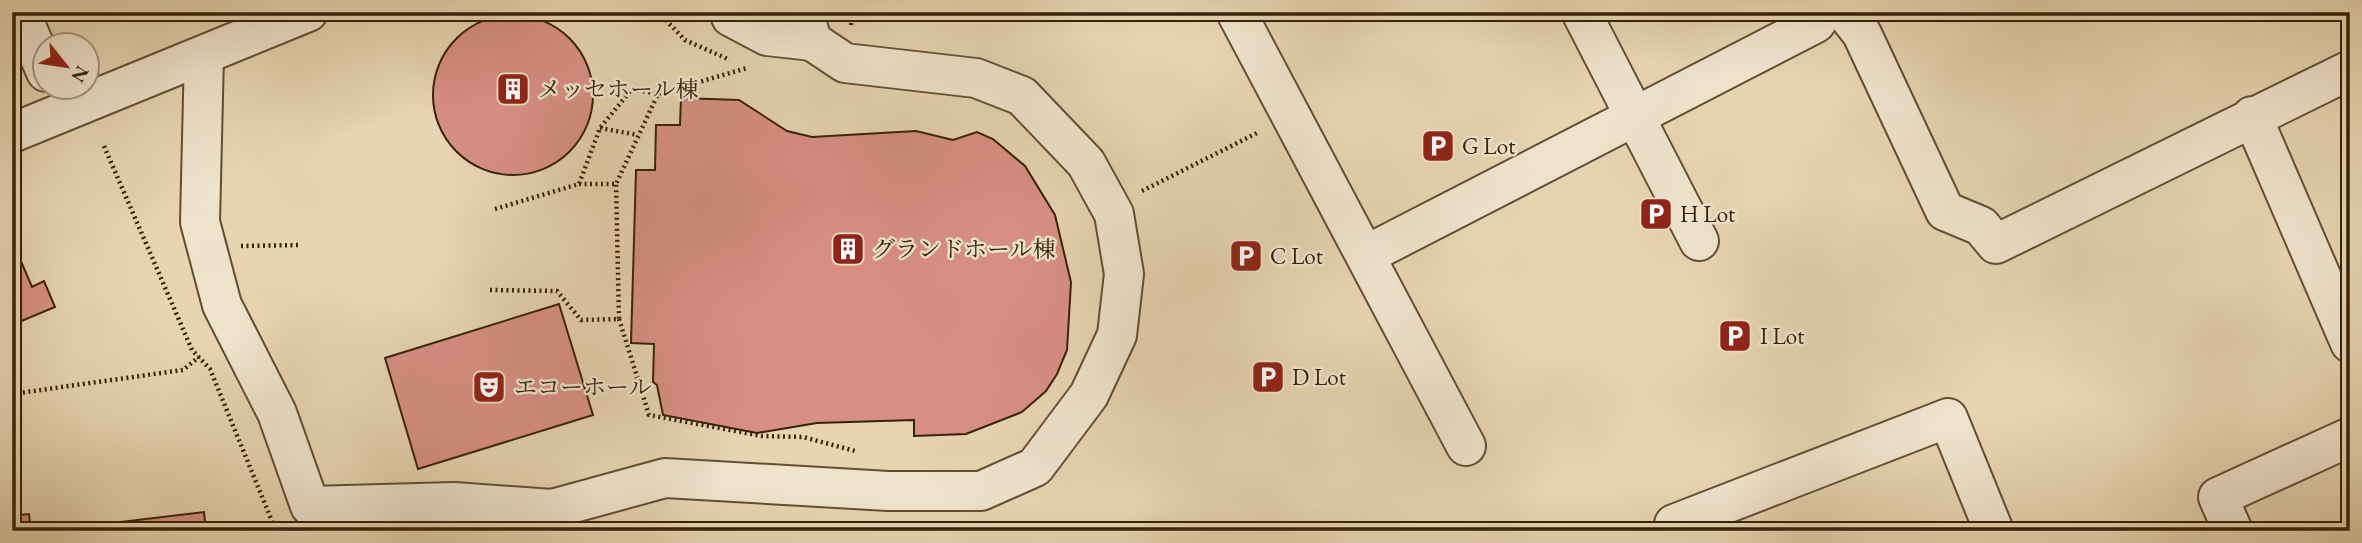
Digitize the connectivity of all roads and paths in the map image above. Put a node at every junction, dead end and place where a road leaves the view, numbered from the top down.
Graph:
1 (20, 12) edge
2 (308, 12) edge
3 (658, 12) edge
4 (729, 12) edge
5 (1236, 12) edge
6 (1581, 12) edge
7 (1823, 12) edge
8 (1845, 12) edge
9 (808, 26) edge
10 (32, 40) edge
11 (204, 55) junction
12 (747, 68) junction
13 (2350, 70) edge
14 (758, 71) dead end
15 (102, 86) edge
16 (658, 94) junction
17 (54, 102) edge
18 (1291, 116) junction
19 (2252, 116) junction
20 (1633, 118) junction
21 (600, 128) junction
22 (12, 133) edge
23 (638, 135) junction
24 (104, 146) dead end
25 (579, 184) junction
26 (616, 184) junction
27 (1111, 208) junction
28 (495, 209) dead end
29 (1699, 241) dead end
30 (300, 245) dead end
31 (206, 246) junction
32 (1366, 255) junction
33 (491, 290) dead end
34 (619, 318) junction
35 (2350, 343) edge
36 (199, 357) junction
37 (12, 394) edge
38 (2350, 438) edge
39 (1466, 446) dead end
40 (888, 491) junction
41 (838, 525) dead end
42 (276, 531) edge
43 (743, 531) edge
44 (1677, 531) edge
45 (1994, 531) edge
46 (2233, 531) edge

1 - 10 street
2 - 11 street
3 - 12 path
4 - 9 street
5 - 18 street
6 - 20 street
7 - 20 street
8 - 19 street
9 - 27 street
11 - 15 street
11 - 31 street
12 - 14 path
12 - 16 path
13 - 19 street
16 - 21 path
16 - 23 path
17 - 22 street
18 - 27 path
18 - 32 street
19 - 35 street
20 - 29 street
20 - 32 street
21 - 23 path
21 - 25 path
23 - 26 path
24 - 36 path
25 - 26 path
25 - 28 path
26 - 34 path
27 - 40 street
30 - 31 path
31 - 40 street
32 - 39 street
33 - 34 path
34 - 40 path
36 - 37 path
36 - 42 path
38 - 46 street
41 - 43 path
44 - 45 street

